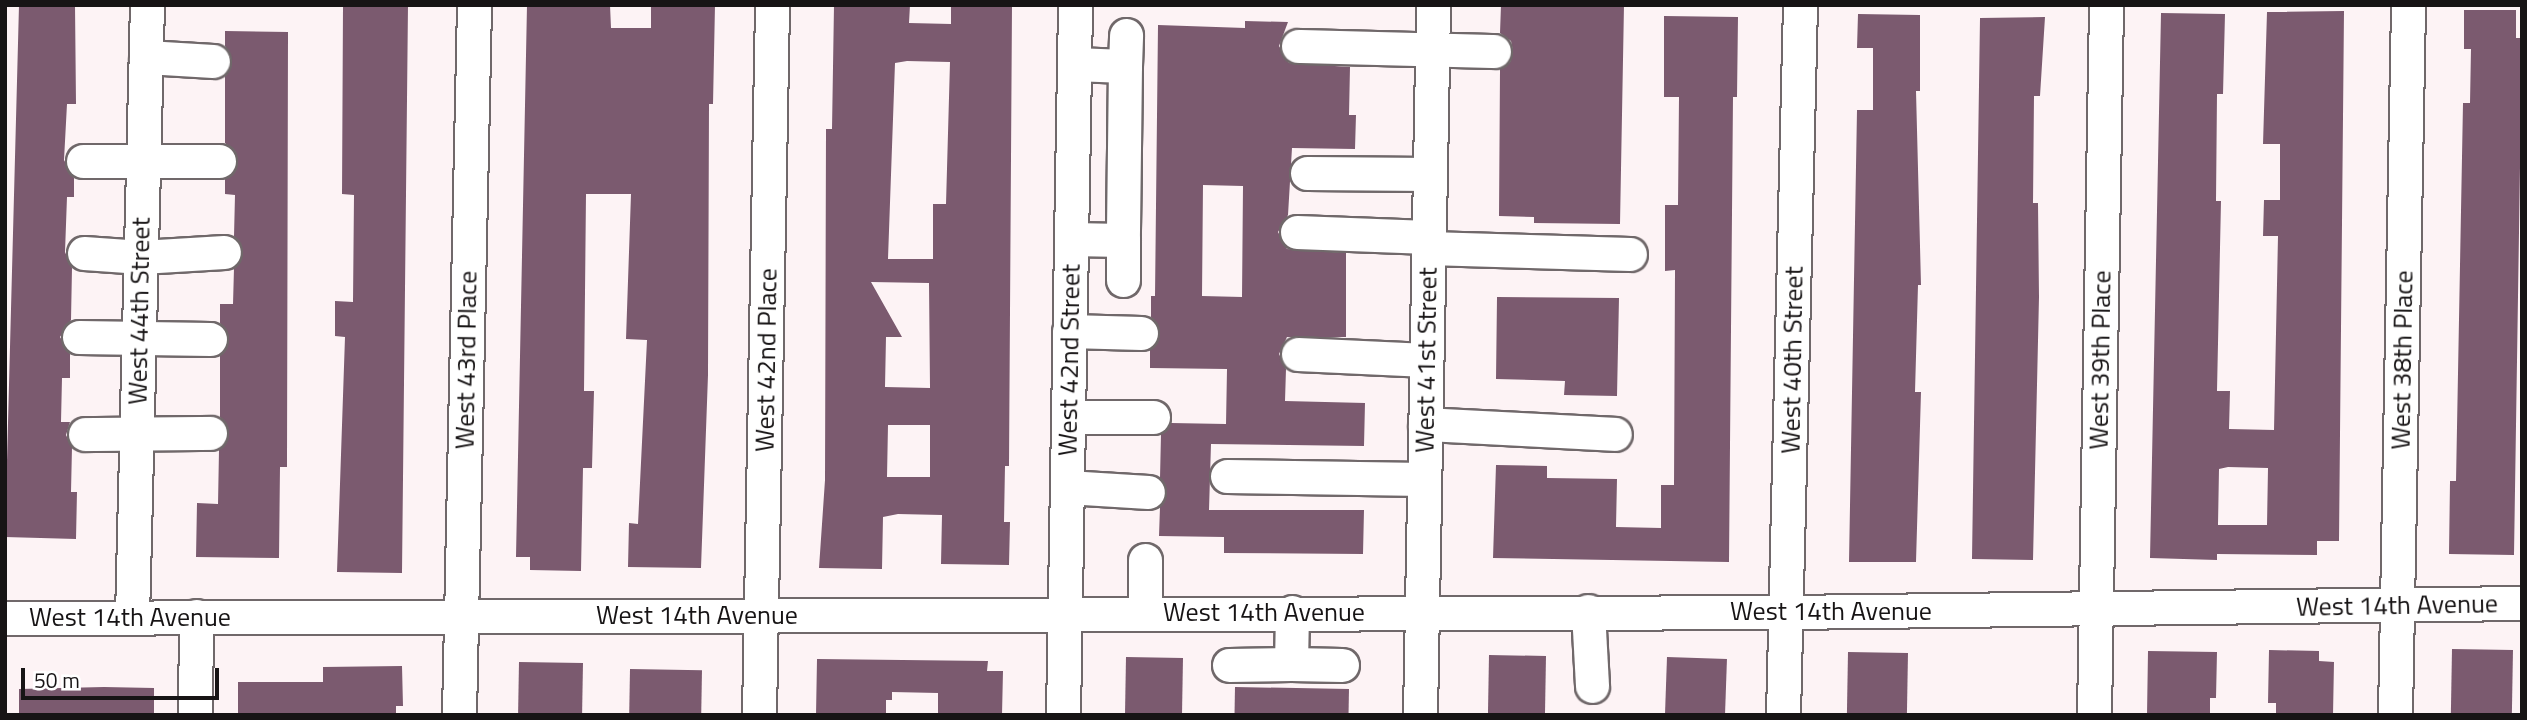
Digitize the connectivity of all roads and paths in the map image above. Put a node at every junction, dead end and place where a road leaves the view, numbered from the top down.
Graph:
1 (147, 5) edge
2 (474, 5) edge
3 (772, 5) edge
4 (1075, 5) edge
5 (1433, 5) edge
6 (1800, 5) edge
7 (2106, 5) edge
8 (2408, 5) edge
9 (1298, 46) dead end
10 (1494, 51) dead end
11 (1432, 52) junction
12 (146, 57) junction
13 (213, 61) dead end
14 (1074, 64) junction
15 (83, 160) dead end
16 (219, 161) dead end
17 (143, 162) junction
18 (1307, 173) dead end
19 (1429, 174) junction
20 (1297, 232) dead end
21 (1071, 239) junction
22 (1123, 240) junction
23 (1428, 242) junction
24 (224, 252) dead end
25 (84, 253) dead end
26 (1630, 254) dead end
27 (141, 257) junction
28 (1123, 280) dead end
29 (1069, 331) junction
30 (1141, 333) dead end
31 (139, 336) junction
32 (79, 337) dead end
33 (210, 339) dead end
34 (1298, 355) dead end
35 (1426, 360) junction
36 (1068, 416) junction
37 (1153, 417) dead end
38 (1425, 424) junction
39 (137, 432) junction
40 (210, 433) dead end
41 (85, 434) dead end
42 (1615, 435) dead end
43 (1227, 476) dead end
44 (1424, 479) junction
45 (1067, 487) junction
46 (1148, 492) dead end
47 (1146, 560) dead end
48 (2522, 603) edge
49 (2397, 606) junction
50 (2096, 609) junction
51 (1292, 611) junction
52 (1422, 611) junction
53 (1588, 611) junction
54 (1065, 612) junction
55 (1145, 612) junction
56 (1786, 612) junction
57 (460, 614) junction
58 (761, 615) junction
59 (196, 616) junction
60 (132, 617) junction
61 (5, 618) edge
62 (1291, 664) junction
63 (1342, 664) dead end
64 (1229, 665) dead end
65 (1591, 686) dead end
66 (195, 715) edge
67 (459, 715) edge
68 (759, 715) edge
69 (1063, 715) edge
70 (1420, 715) edge
71 (1783, 715) edge
72 (2094, 715) edge
73 (2395, 715) edge

1 - 12 street, West 44th Street
2 - 57 street, West 43rd Place
3 - 58 street, West 42nd Place
4 - 14 street, West 42nd Street
5 - 11 street, West 41st Street
6 - 56 street, West 40th Street
7 - 50 street, West 39th Place
8 - 49 street, West 38th Place
9 - 11 street
10 - 11 street
11 - 19 street, West 41st Street
12 - 13 street
12 - 17 street, West 44th Street
14 - 21 street, West 42nd Street
14 - 22 street
15 - 17 street
16 - 17 street
17 - 27 street, West 44th Street
18 - 19 street
19 - 23 street, West 41st Street
20 - 23 street
21 - 22 street
21 - 29 street, West 42nd Street
22 - 28 street
23 - 26 street
23 - 35 street, West 41st Street
24 - 27 street
25 - 27 street
27 - 31 street, West 44th Street
29 - 30 street
29 - 36 street, West 42nd Street
31 - 32 street
31 - 33 street
31 - 39 street, West 44th Street
34 - 35 street
35 - 38 street, West 41st Street
36 - 37 street
36 - 45 street, West 42nd Street
38 - 42 street
38 - 44 street, West 41st Street
39 - 40 street
39 - 41 street
39 - 60 street, West 44th Street
43 - 44 street
44 - 52 street, West 41st Street
45 - 46 street
45 - 54 street, West 42nd Street
47 - 55 street
48 - 49 street, West 14th Avenue
49 - 50 street, West 14th Avenue
49 - 73 street, West 38th Place
50 - 56 street, West 14th Avenue
50 - 72 street, West 39th Place
51 - 52 street, West 14th Avenue
51 - 55 street, West 14th Avenue
51 - 62 street
52 - 53 street, West 14th Avenue
52 - 70 street, West 41st Street
53 - 56 street, West 14th Avenue
53 - 65 street
54 - 55 street, West 14th Avenue
54 - 58 street, West 14th Avenue
54 - 69 street, West 42nd Street
56 - 71 street, West 40th Street
57 - 58 street, West 14th Avenue
57 - 59 street, West 14th Avenue
57 - 67 street, West 43rd Place
58 - 68 street, West 42nd Place
59 - 60 street, West 14th Avenue
59 - 66 street
60 - 61 street, West 14th Avenue
62 - 63 street
62 - 64 street

